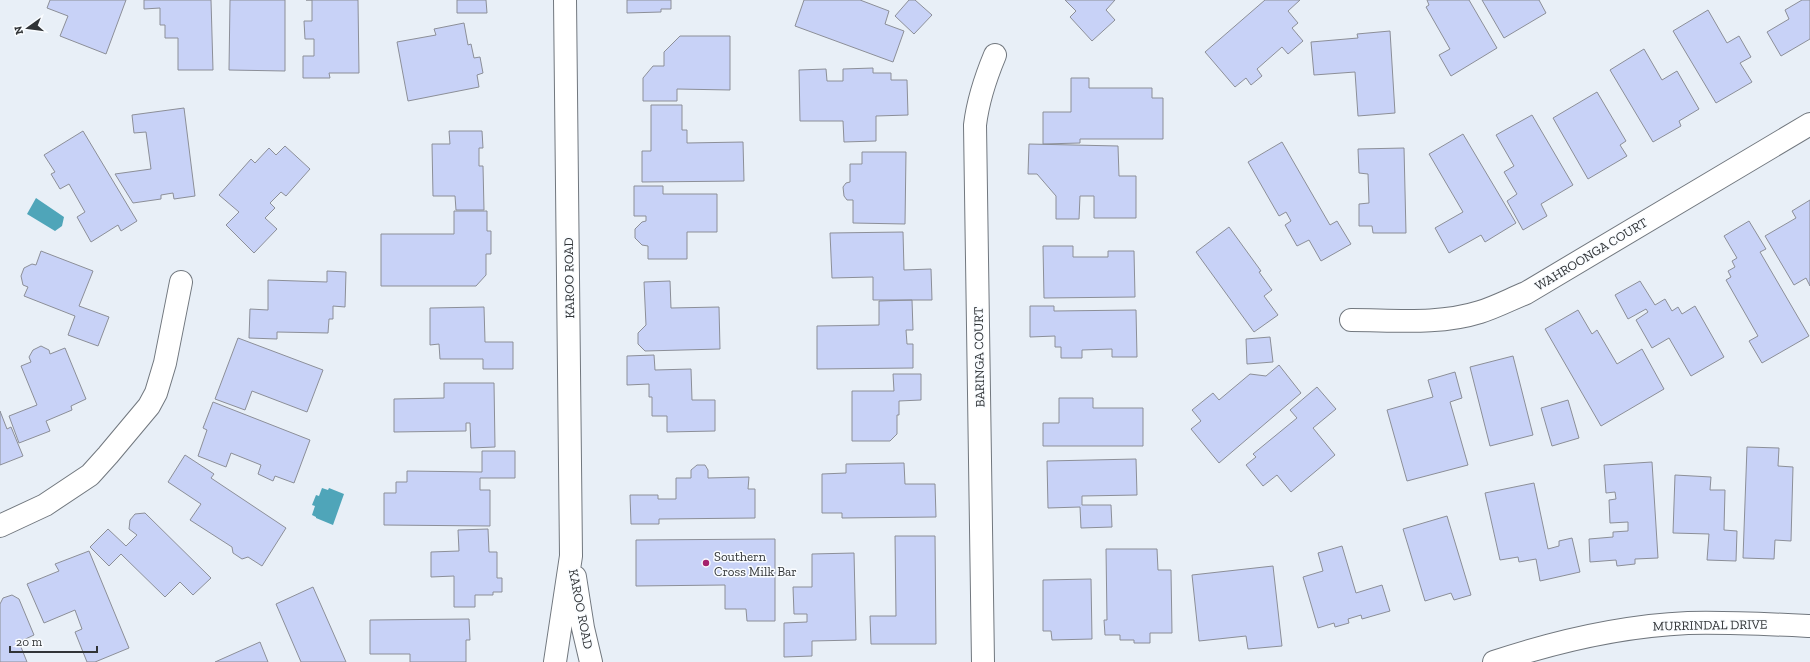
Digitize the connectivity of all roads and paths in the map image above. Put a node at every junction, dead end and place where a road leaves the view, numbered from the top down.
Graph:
1 (565, 0) edge
2 (995, 55) dead end
3 (1810, 124) edge
4 (181, 282) dead end
5 (1351, 320) dead end
6 (0, 526) edge
7 (571, 556) junction
8 (1810, 626) edge
9 (555, 662) edge
10 (591, 662) edge
11 (983, 662) edge
12 (1494, 662) edge

1 - 7 street, KAROO ROAD
2 - 11 street, BARINGA COURT
3 - 5 street, WAHROONGA COURT
4 - 6 street
7 - 9 street, KAROO ROAD
7 - 10 street, KAROO ROAD
8 - 12 street, MURRINDAL DRIVE

